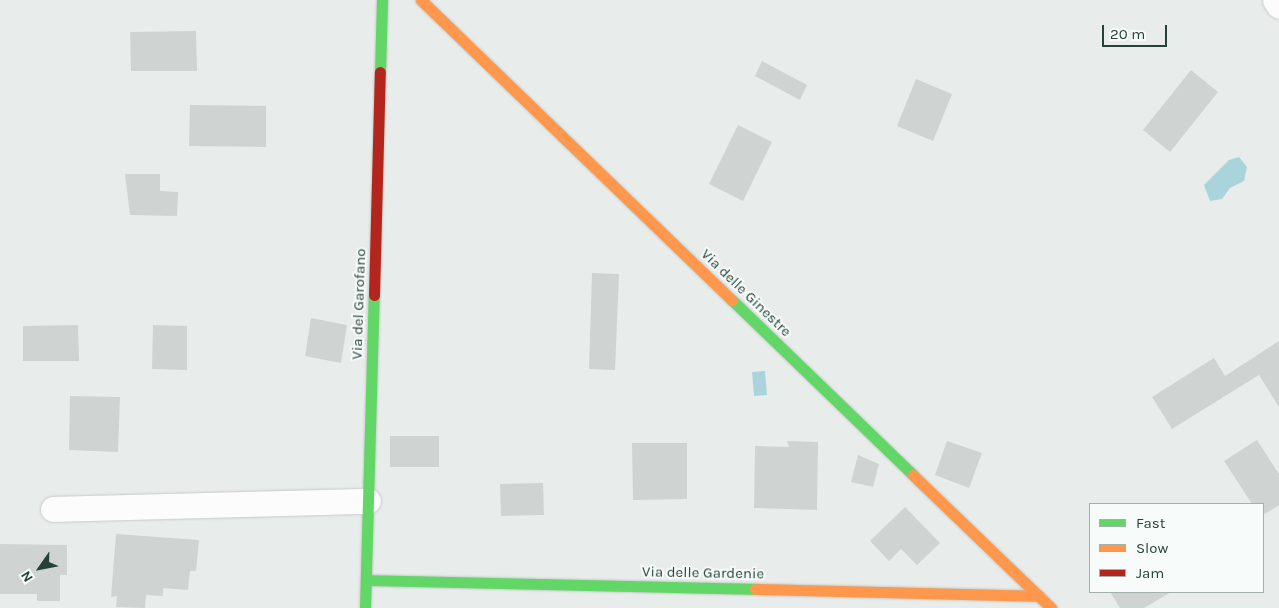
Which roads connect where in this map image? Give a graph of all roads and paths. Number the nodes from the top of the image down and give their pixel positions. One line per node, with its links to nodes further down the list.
1 (382, 0): 5 (street, Via del Garofano)
2 (421, 0): 8 (street, Via delle Ginestre)
3 (1275, 0): 4 (street)
4 (1279, 6)
5 (368, 502): 6 (street); 7 (street, Via del Garofano)
6 (54, 508)
7 (366, 580): 8 (street, Via delle Gardenie); 9 (street, Via del Garofano)
8 (1039, 596): 10 (street, Via delle Ginestre)
9 (365, 608)
10 (1051, 608)

